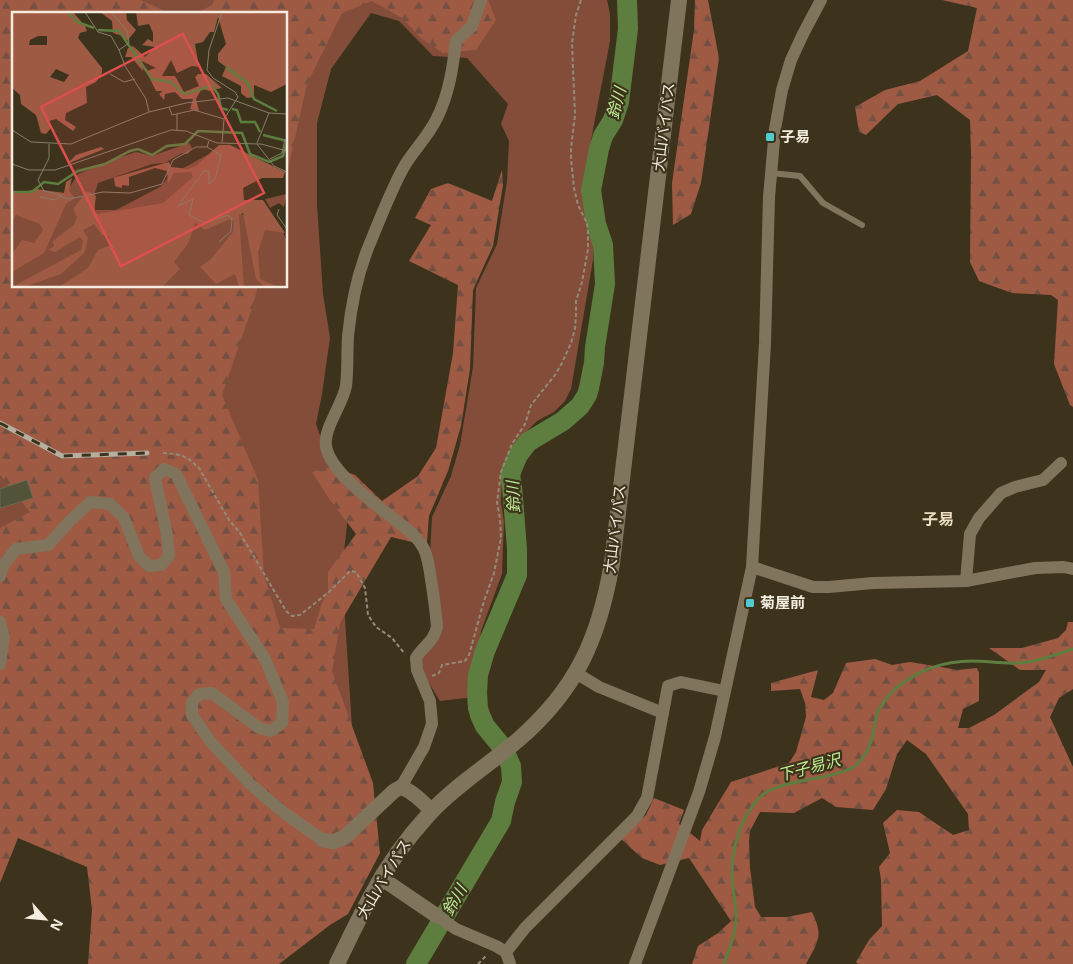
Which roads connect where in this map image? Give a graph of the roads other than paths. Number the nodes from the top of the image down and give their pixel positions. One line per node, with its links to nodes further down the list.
1 (481, 0): 16 (street)
2 (679, 0): 13 (main road, 大山バイパス)
3 (820, 0): 4 (street)
4 (771, 173): 5 (lane); 7 (street)
5 (862, 225)
6 (1061, 463): 10 (street)
7 (752, 567): 10 (street); 14 (street)
8 (1073, 569): 10 (street)
9 (0, 576): 18 (street)
10 (966, 582)
11 (0, 622): 12 (street)
12 (0, 664)
13 (576, 673): 15 (street); 17 (main road, 大山バイパス)
14 (724, 691): 15 (street); 23 (street)
15 (664, 713): 21 (street)
16 (402, 786): 17 (street); 18 (street)
17 (432, 811): 19 (main road, 大山バイパス)
18 (323, 840)
19 (381, 878): 20 (street); 22 (main road, 大山バイパス)
20 (437, 916): 21 (street)
21 (508, 958)
22 (337, 964)
23 (635, 964)

